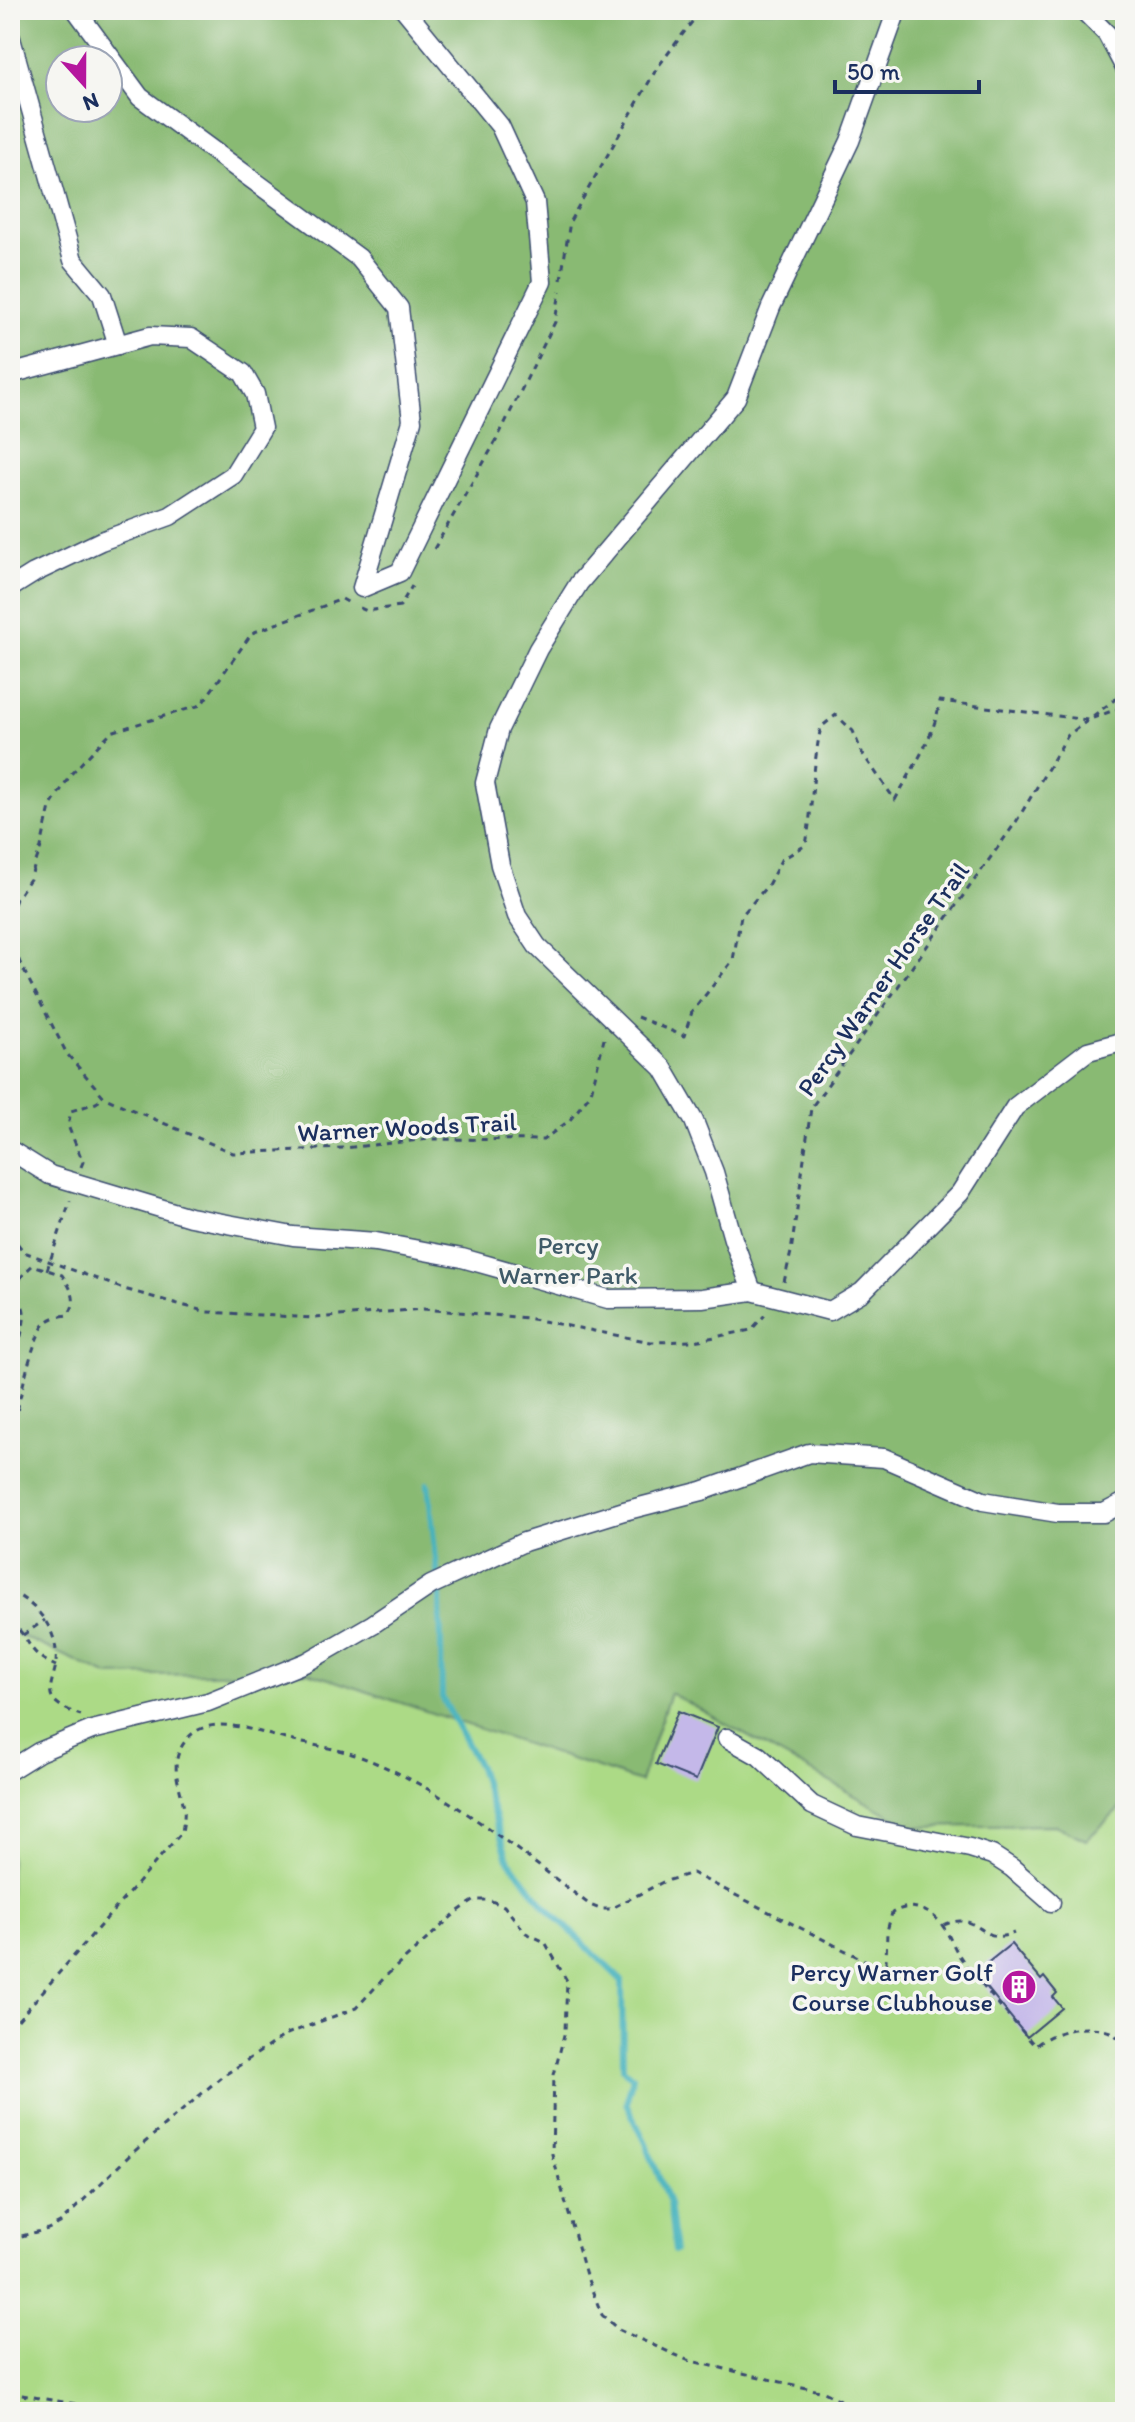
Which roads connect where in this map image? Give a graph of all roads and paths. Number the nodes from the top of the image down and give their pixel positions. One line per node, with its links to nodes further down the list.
1 (76, 10): 2 (street)
2 (405, 10)
3 (897, 10): 14 (street)
4 (1083, 10): 6 (street)
5 (10, 35): 7 (street)
6 (1125, 68)
7 (118, 345): 8 (street); 9 (street)
8 (10, 374)
9 (10, 588)
10 (1125, 692): 12 (path, Percy Warner Horse Trail)
11 (1125, 706): 12 (path)
12 (1088, 720): 14 (path); 23 (path, Percy Warner Horse Trail)
13 (10, 937): 16 (path, Warner Woods Trail)
14 (615, 1022): 16 (path, Warner Woods Trail); 22 (street)
15 (1125, 1041): 23 (street)
16 (105, 1098): 18 (path)
17 (10, 1150): 18 (street)
18 (75, 1184): 20 (path); 22 (street)
19 (10, 1234): 20 (path, Percy Warner Horse Trail)
20 (50, 1261): 21 (path); 23 (path, Percy Warner Horse Trail)
21 (47, 1270): 24 (path); 25 (path)
22 (752, 1291): 23 (street)
23 (780, 1298)
24 (10, 1371)
25 (10, 1446)
26 (1125, 1502): 32 (street)
27 (10, 1591): 28 (path)
28 (45, 1620): 30 (path); 31 (path)
29 (10, 1622): 30 (path)
30 (23, 1635): 31 (path)
31 (56, 1666): 32 (path)
32 (106, 1726): 34 (street)
33 (727, 1738): 35 (street)
34 (10, 1770)
35 (1051, 1902)
36 (944, 1925): 37 (path); 38 (path); 39 (path)
37 (1014, 1933)
38 (10, 2029)
39 (1125, 2044)
40 (10, 2239): 43 (path)
41 (10, 2393): 42 (path)
42 (108, 2412)
43 (865, 2412)

